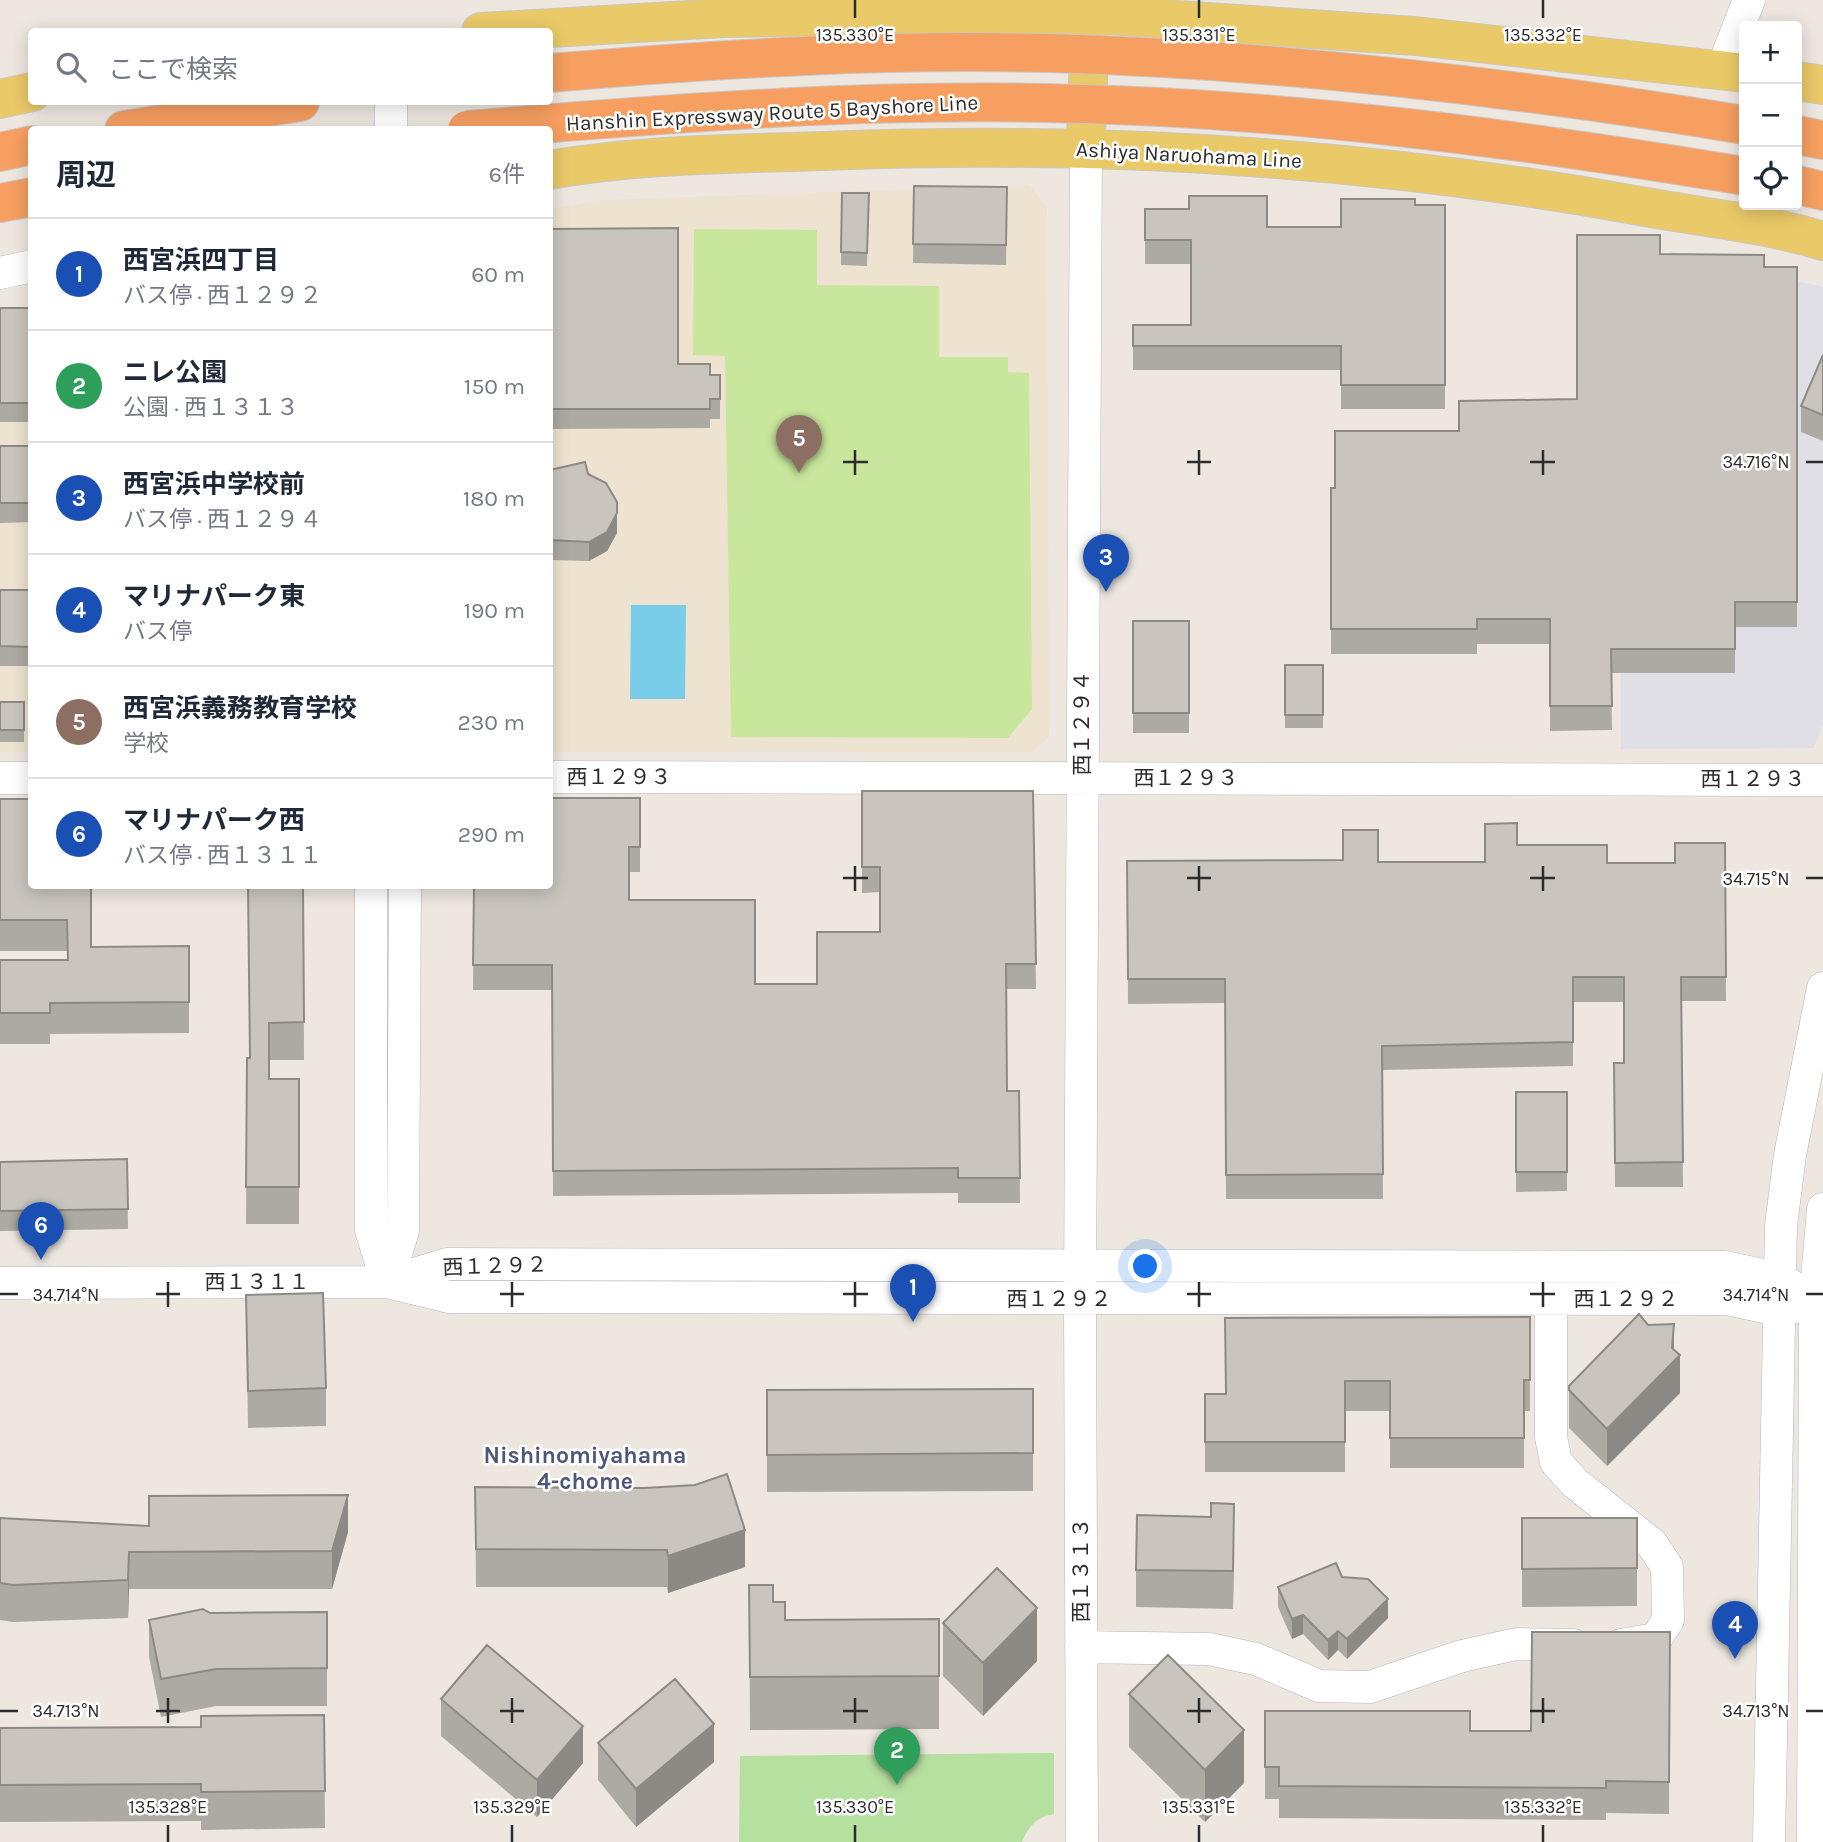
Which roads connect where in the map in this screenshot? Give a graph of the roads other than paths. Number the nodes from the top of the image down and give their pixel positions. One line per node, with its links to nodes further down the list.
1 (1749, 0): 4 (street)
2 (1090, 7): 3 (main road); 4 (main road); 21 (main road)
3 (550, 28)
4 (1733, 71)
5 (553, 72): 14 (highway, bridge)
6 (28, 81): 7 (street)
7 (0, 82)
8 (1802, 82): 9 (main road)
9 (1823, 85)
10 (28, 93): 11 (main road)
11 (0, 99)
12 (281, 105): 15 (highway)
13 (391, 105): 16 (street)
14 (1739, 124)
15 (149, 126)
16 (391, 126)
17 (516, 126): 25 (highway, Hanshin Expressway Route 5 Bayshore Line, bridge)
18 (1802, 136): 19 (highway)
19 (1823, 140)
20 (28, 146): 22 (highway)
21 (1086, 148): 24 (main road, Ashiya Naruohama Line); 30 (main road, Ashiya Naruohama Line); 35 (street, 西１２９４)
22 (0, 152): 23 (main road)
23 (28, 159)
24 (553, 169)
25 (1739, 175)
26 (1802, 186): 27 (highway)
27 (1823, 191)
28 (28, 198): 29 (highway)
29 (0, 203)
30 (1823, 240)
31 (28, 267): 32 (street)
32 (0, 272)
33 (553, 777): 35 (street, 西１２９３)
34 (28, 778): 36 (street)
35 (1082, 778): 37 (street, 西１２９３); 42 (street, 西１２９４)
36 (0, 779)
37 (1823, 780)
38 (371, 889): 44 (street)
39 (405, 889): 44 (street)
40 (1823, 988): 43 (street)
41 (1823, 1209): 48 (street)
42 (1080, 1265): 43 (street, 西１２９２); 44 (street, 西１２９２); 46 (street, 西１２９４)
43 (1780, 1279): 48 (street); 49 (street)
44 (387, 1282): 45 (street, 西１３１１); 46 (street, 西１２９２)
45 (0, 1283)
46 (1080, 1299): 47 (street, 西１２９２); 50 (street, 西１３１３)
47 (1551, 1299): 49 (street, 西１２９２); 50 (street)
48 (1819, 1304): 49 (street, 西１２９２); 53 (street)
49 (1779, 1310): 52 (street)
50 (1081, 1647): 51 (street, 西１３１３)
51 (1082, 1842)
52 (1769, 1842)
53 (1813, 1842)

